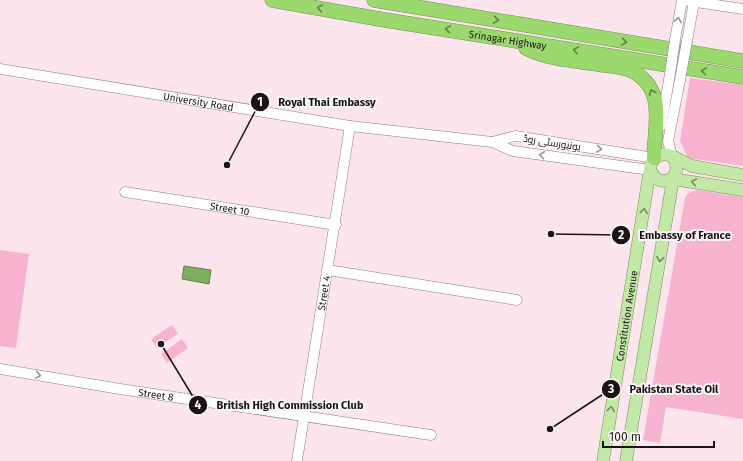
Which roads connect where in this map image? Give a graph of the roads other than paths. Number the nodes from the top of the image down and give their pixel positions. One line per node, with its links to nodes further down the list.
1 (272, 0): 6 (highway, Srinagar Highway, one-way to 1)
2 (374, 0): 7 (highway, Srinagar Highway, one-way to 7)
3 (682, 0): 4 (street); 13 (street, Constitution Avenue, one-way to 3, bridge)
4 (694, 2): 5 (street); 12 (street, bridge)
5 (743, 9)
6 (504, 38): 9 (highway, Srinagar Highway, one-way to 6); 13 (highway, one-way to 6)
7 (743, 61)
8 (0, 69): 10 (street, University Road)
9 (743, 77)
10 (350, 126): 11 (street, University Road); 20 (street, Street 4)
11 (492, 142): 13 (street, یونیورسٹی روڈ, one-way to 11); 13 (street, یونیورسٹی روڈ, one-way to 13)
12 (672, 156): 13 (main road); 14 (main road); 16 (main road)
13 (654, 161): 16 (main road); 27 (main road, Constitution Avenue, one-way to 13)
14 (714, 170): 15 (main road); 17 (main road)
15 (743, 175)
16 (673, 179): 17 (main road, one-way to 16); 28 (main road, one-way to 28)
17 (712, 185): 18 (main road)
18 (743, 190)
19 (125, 192): 20 (street, Street 10)
20 (336, 225): 21 (street, Street 4)
21 (328, 270): 22 (street); 24 (street, Street 4)
22 (517, 300)
23 (0, 368): 24 (street, Street 8, one-way to 24)
24 (304, 416): 25 (street, Street 8); 26 (street, Street 4)
25 (431, 435)
26 (297, 461)
27 (602, 461)
28 (626, 461)

